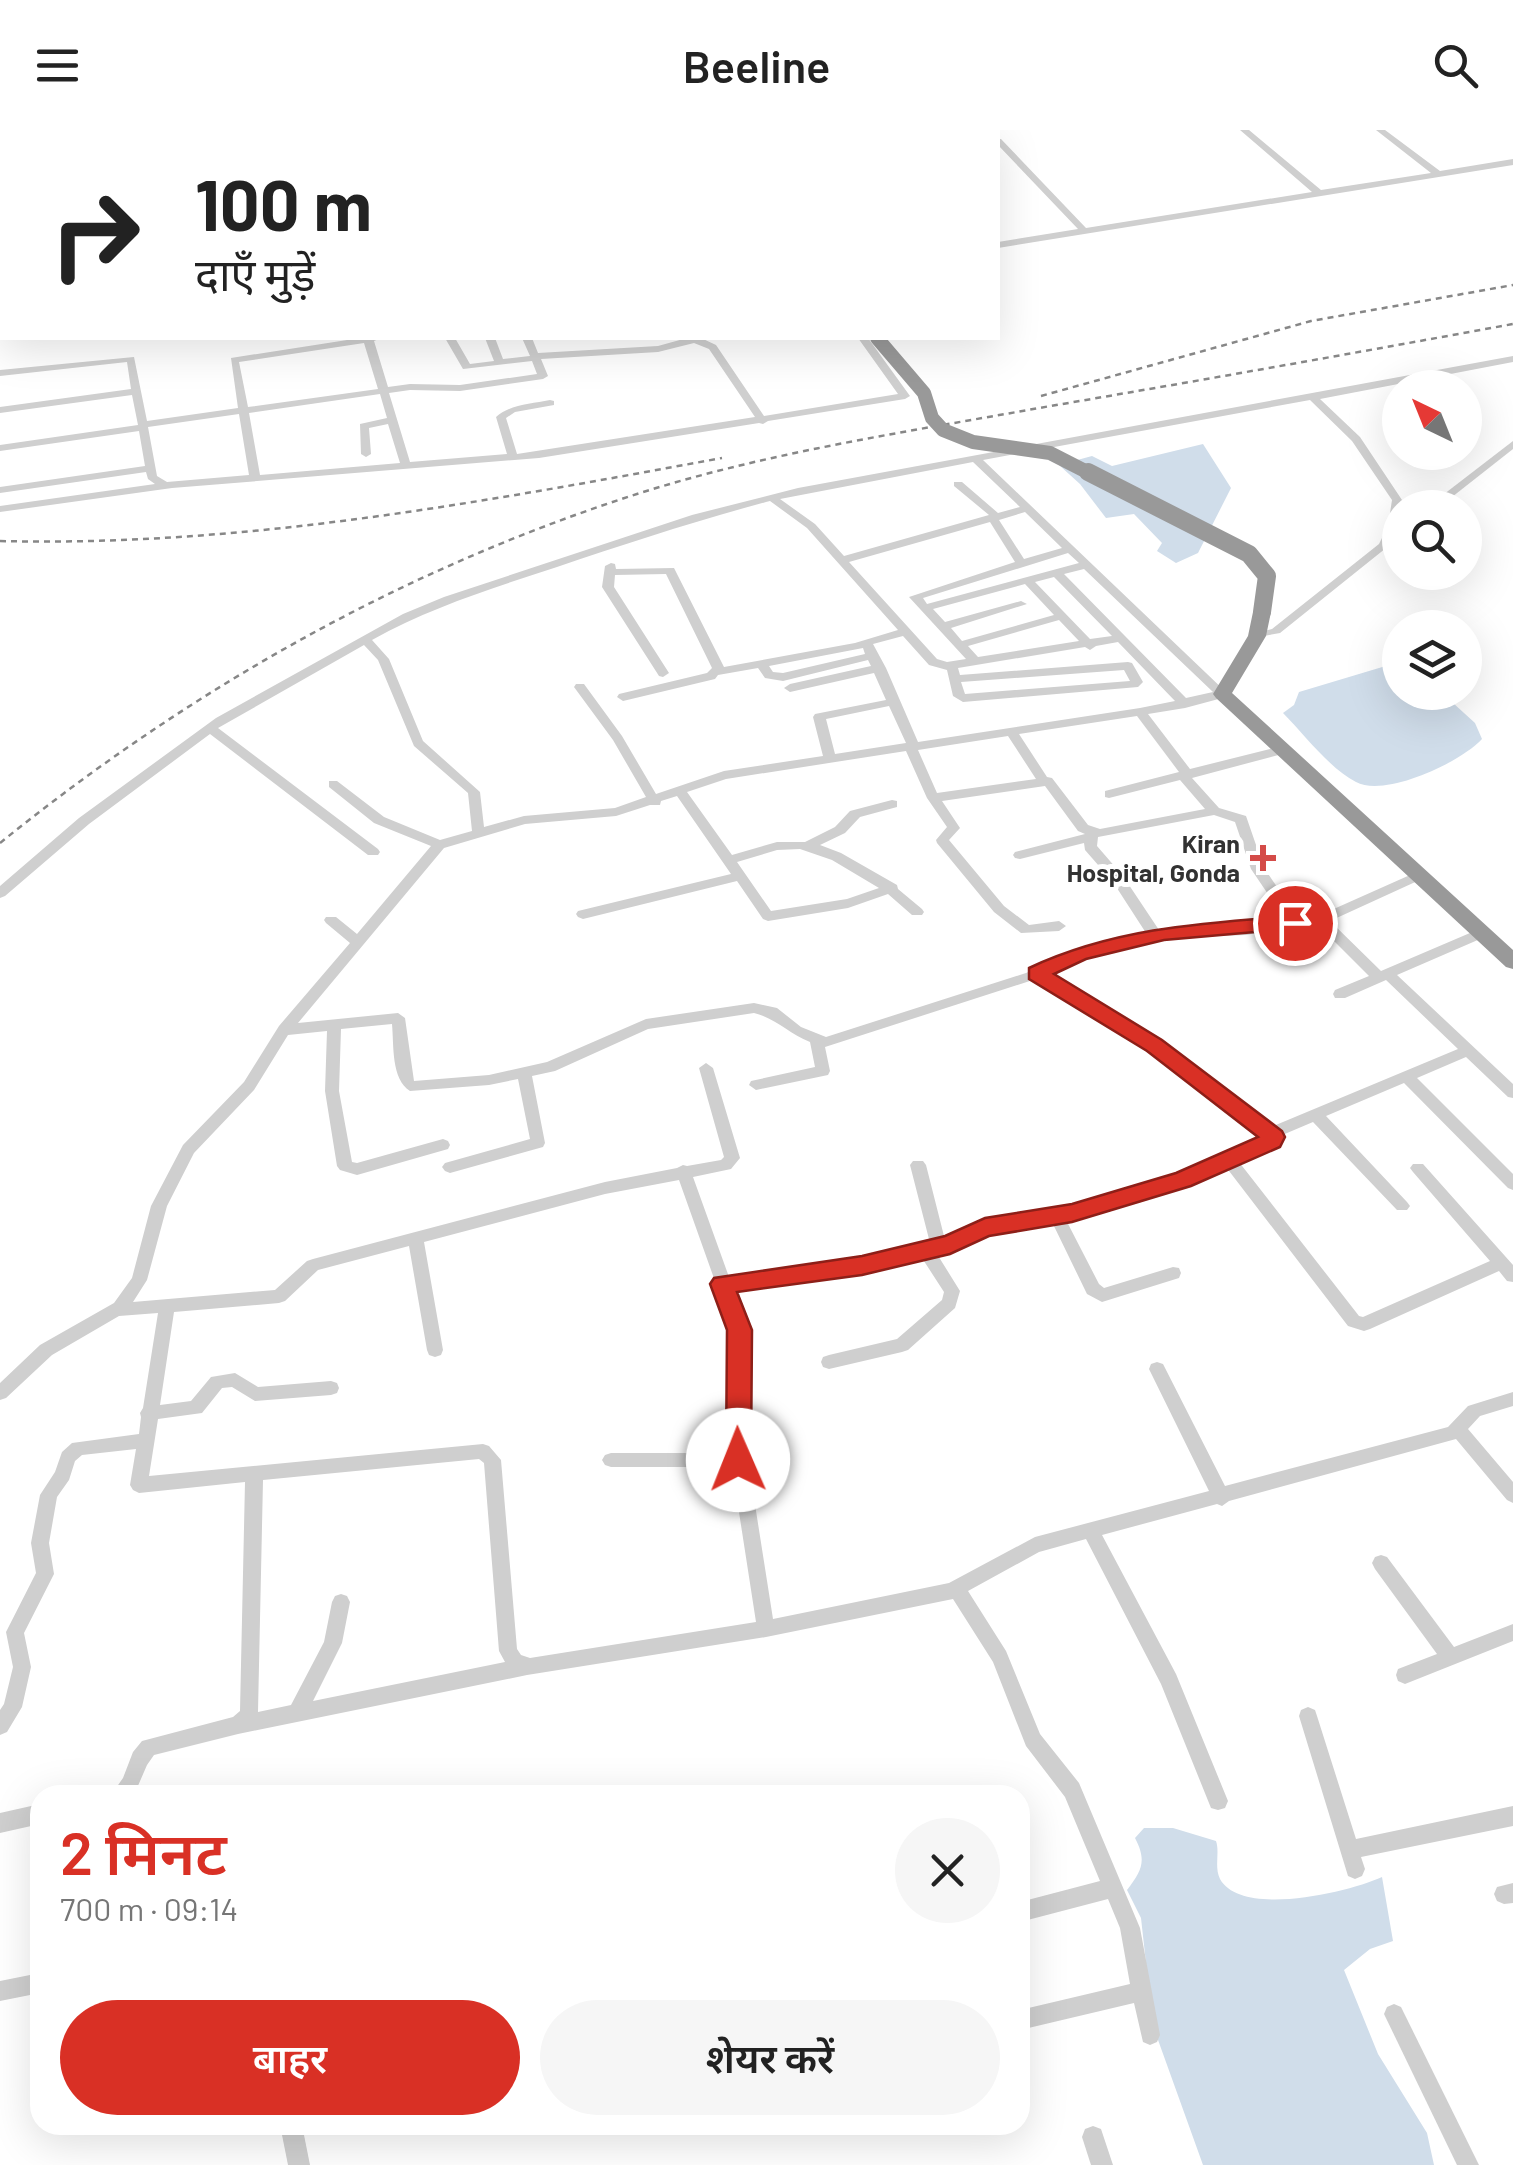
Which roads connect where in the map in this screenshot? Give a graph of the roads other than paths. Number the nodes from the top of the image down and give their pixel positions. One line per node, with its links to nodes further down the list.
1 (1244, 130): 6 (street)
2 (1380, 130): 5 (street)
3 (1000, 144): 7 (street)
4 (1513, 162): 5 (street)
5 (1438, 174): 6 (street)
6 (1319, 193): 7 (street)
7 (1084, 231): 8 (street)
8 (1000, 245)
9 (362, 340): 33 (street)
10 (368, 340): 29 (street)
11 (451, 340): 25 (street)
12 (491, 340): 24 (street)
13 (528, 340): 22 (street)
14 (569, 340): 21 (street)
15 (589, 340): 20 (street)
16 (687, 340): 20 (street)
17 (698, 340): 35 (street)
18 (864, 340): 35 (street)
19 (878, 340): 70 (highway, bridge)
20 (592, 353): 21 (street)
21 (573, 354): 22 (street)
22 (536, 357): 24 (street); 27 (street)
23 (1513, 359): 30 (street)
24 (500, 363): 25 (street)
25 (484, 365): 27 (street)
26 (0, 370): 28 (street)
27 (493, 383): 29 (street)
28 (138, 391): 32 (street); 36 (street)
29 (383, 391): 33 (street); 34 (street)
30 (1312, 398): 41 (street); 49 (street)
31 (550, 403): 40 (street)
32 (0, 410)
33 (242, 410): 36 (street); 44 (street)
34 (392, 420): 39 (street); 42 (street)
35 (763, 421): 40 (street)
36 (143, 426): 38 (street); 43 (street)
37 (1513, 444): 50 (street)
38 (0, 448)
39 (366, 454)
40 (513, 457): 42 (street)
41 (976, 459): 51 (street); 53 (street)
42 (406, 466): 44 (street)
43 (150, 468): 46 (street); 48 (street)
44 (255, 477): 46 (street)
45 (958, 484): 55 (street)
46 (164, 486): 47 (street)
47 (150, 489): 52 (street); 54 (street)
48 (0, 490)
49 (1390, 490)
50 (1453, 490)
51 (772, 498): 58 (street); 59 (street)
52 (153, 507)
53 (1027, 508): 55 (street); 57 (street)
54 (0, 510)
55 (995, 517): 59 (street); 60 (street)
56 (1382, 546): 70 (street)
57 (1069, 549): 60 (street); 61 (street)
58 (600, 551): 62 (street); 72 (street)
59 (842, 560): 69 (street)
60 (1022, 563): 66 (street)
61 (1085, 565): 63 (street); 84 (street)
62 (614, 572): 79 (street); 80 (street)
63 (1056, 572): 64 (street); 71 (street)
64 (1026, 579): 66 (street); 67 (street)
65 (1021, 604): 68 (street)
66 (924, 608): 68 (street)
67 (1062, 616): 74 (street); 75 (street)
68 (942, 627): 74 (street)
69 (905, 632): 73 (street); 81 (street)
70 (1257, 636): 84 (highway)
71 (1120, 638): 75 (street); 87 (street)
72 (366, 639): 89 (street); 103 (street)
73 (861, 643): 77 (street); 78 (street)
74 (960, 646): 76 (street)
75 (1090, 646): 76 (street)
76 (972, 659): 81 (street)
77 (877, 661): 78 (street); 83 (street); 86 (street)
78 (761, 663): 79 (street)
79 (718, 672): 85 (street)
80 (662, 673)
81 (953, 674): 81 (street)
82 (580, 686): 100 (street)
83 (790, 688)
84 (1222, 694): 87 (street); 92 (highway)
85 (624, 696)
86 (893, 702): 91 (street); 93 (street)
87 (1185, 704): 88 (street)
88 (1140, 712): 90 (street); 94 (street)
89 (210, 728): 107 (street); 113 (street)
90 (1012, 731): 91 (street); 95 (street)
91 (911, 746): 93 (street); 99 (street)
92 (1282, 750): 94 (street); 110 (highway)
93 (830, 760): 97 (street)
94 (1186, 775): 98 (street); 102 (street)
95 (1043, 780): 99 (street); 104 (street)
96 (333, 784): 105 (street)
97 (680, 791): 100 (street); 109 (street)
98 (1109, 794)
99 (933, 798): 119 (street)
100 (655, 802): 103 (street)
101 (892, 804): 106 (street)
102 (1214, 811): 104 (street); 118 (street)
103 (478, 831): 105 (street)
104 (1091, 835): 108 (street); 121 (street)
105 (439, 846): 122 (street)
106 (808, 846): 109 (street); 112 (street)
107 (373, 852)
108 (1020, 855)
109 (729, 860): 111 (street)
110 (1419, 875): 116 (street); 120 (highway)
111 (740, 876): 112 (street); 115 (street)
112 (892, 888): 114 (street)
113 (0, 893)
114 (917, 912)
115 (583, 914)
116 (1319, 918): 118 (street); 125 (street)
117 (331, 920): 122 (street)
118 (1295, 923): 121 (street)
119 (1059, 926)
120 (1482, 933): 123 (highway); 125 (street)
121 (1155, 936): 124 (street)
122 (359, 943): 128 (street)
123 (1511, 956)
124 (1036, 974): 129 (street); 137 (street)
125 (1384, 976): 126 (street); 130 (street)
126 (1340, 994)
127 (334, 1026): 128 (street); 132 (street); 138 (street)
128 (284, 1030): 154 (street)
129 (817, 1041): 132 (street); 134 (street)
130 (1469, 1050): 133 (street); 135 (street)
131 (706, 1068): 143 (street)
132 (524, 1072): 141 (street)
133 (1406, 1076): 136 (street); 144 (street)
134 (756, 1085)
135 (1513, 1092)
136 (1316, 1114): 137 (street); 145 (street)
137 (1270, 1134): 139 (street)
138 (443, 1145)
139 (1229, 1160): 146 (street); 149 (street)
140 (918, 1164): 148 (street)
141 (450, 1167)
142 (1418, 1168): 149 (street)
143 (683, 1172): 147 (street); 152 (street)
144 (1513, 1184)
145 (1402, 1206)
146 (1056, 1215): 148 (street); 150 (street)
147 (415, 1237): 153 (street); 155 (street)
148 (932, 1249): 152 (street); 156 (street)
149 (1500, 1263): 151 (street)
150 (1173, 1273)
151 (1513, 1276)
152 (722, 1284): 165 (street)
153 (166, 1307): 154 (street); 161 (street)
154 (118, 1310): 159 (street)
155 (434, 1350)
156 (829, 1362)
157 (1157, 1369): 168 (street)
158 (331, 1388): 161 (street)
159 (0, 1392)
160 (1513, 1398): 162 (street)
161 (148, 1413): 163 (street)
162 (1458, 1430): 167 (street); 168 (street)
163 (144, 1441): 166 (street); 181 (street)
164 (612, 1460): 165 (street)
165 (738, 1460): 173 (street)
166 (254, 1476): 176 (street); 180 (street)
167 (1513, 1495)
168 (1222, 1498): 169 (street)
169 (1091, 1531): 171 (street); 183 (street)
170 (1382, 1563): 175 (street)
171 (957, 1590): 173 (street); 187 (street)
172 (340, 1602): 178 (street)
173 (766, 1629): 176 (street)
174 (1513, 1632): 175 (street)
175 (1450, 1657): 177 (street)
176 (525, 1667): 178 (street)
177 (1405, 1675)
178 (297, 1714): 180 (street)
179 (1308, 1716): 185 (street)
180 (238, 1725): 182 (street)
181 (0, 1726)
182 (131, 1785)
183 (1218, 1800)
184 (30, 1816): 186 (street)
185 (1513, 1816)
186 (0, 1824)
187 (1114, 1888): 188 (street); 190 (street)
188 (1030, 1909)
189 (30, 1985): 191 (street)
190 (1142, 1991): 193 (street); 194 (street)
191 (0, 1992)
192 (1394, 2014): 199 (street)
193 (1030, 2018)
194 (1150, 2035)
195 (293, 2135): 197 (street)
196 (1093, 2136): 198 (street)
197 (299, 2165)
198 (1102, 2165)
199 (1468, 2165)

